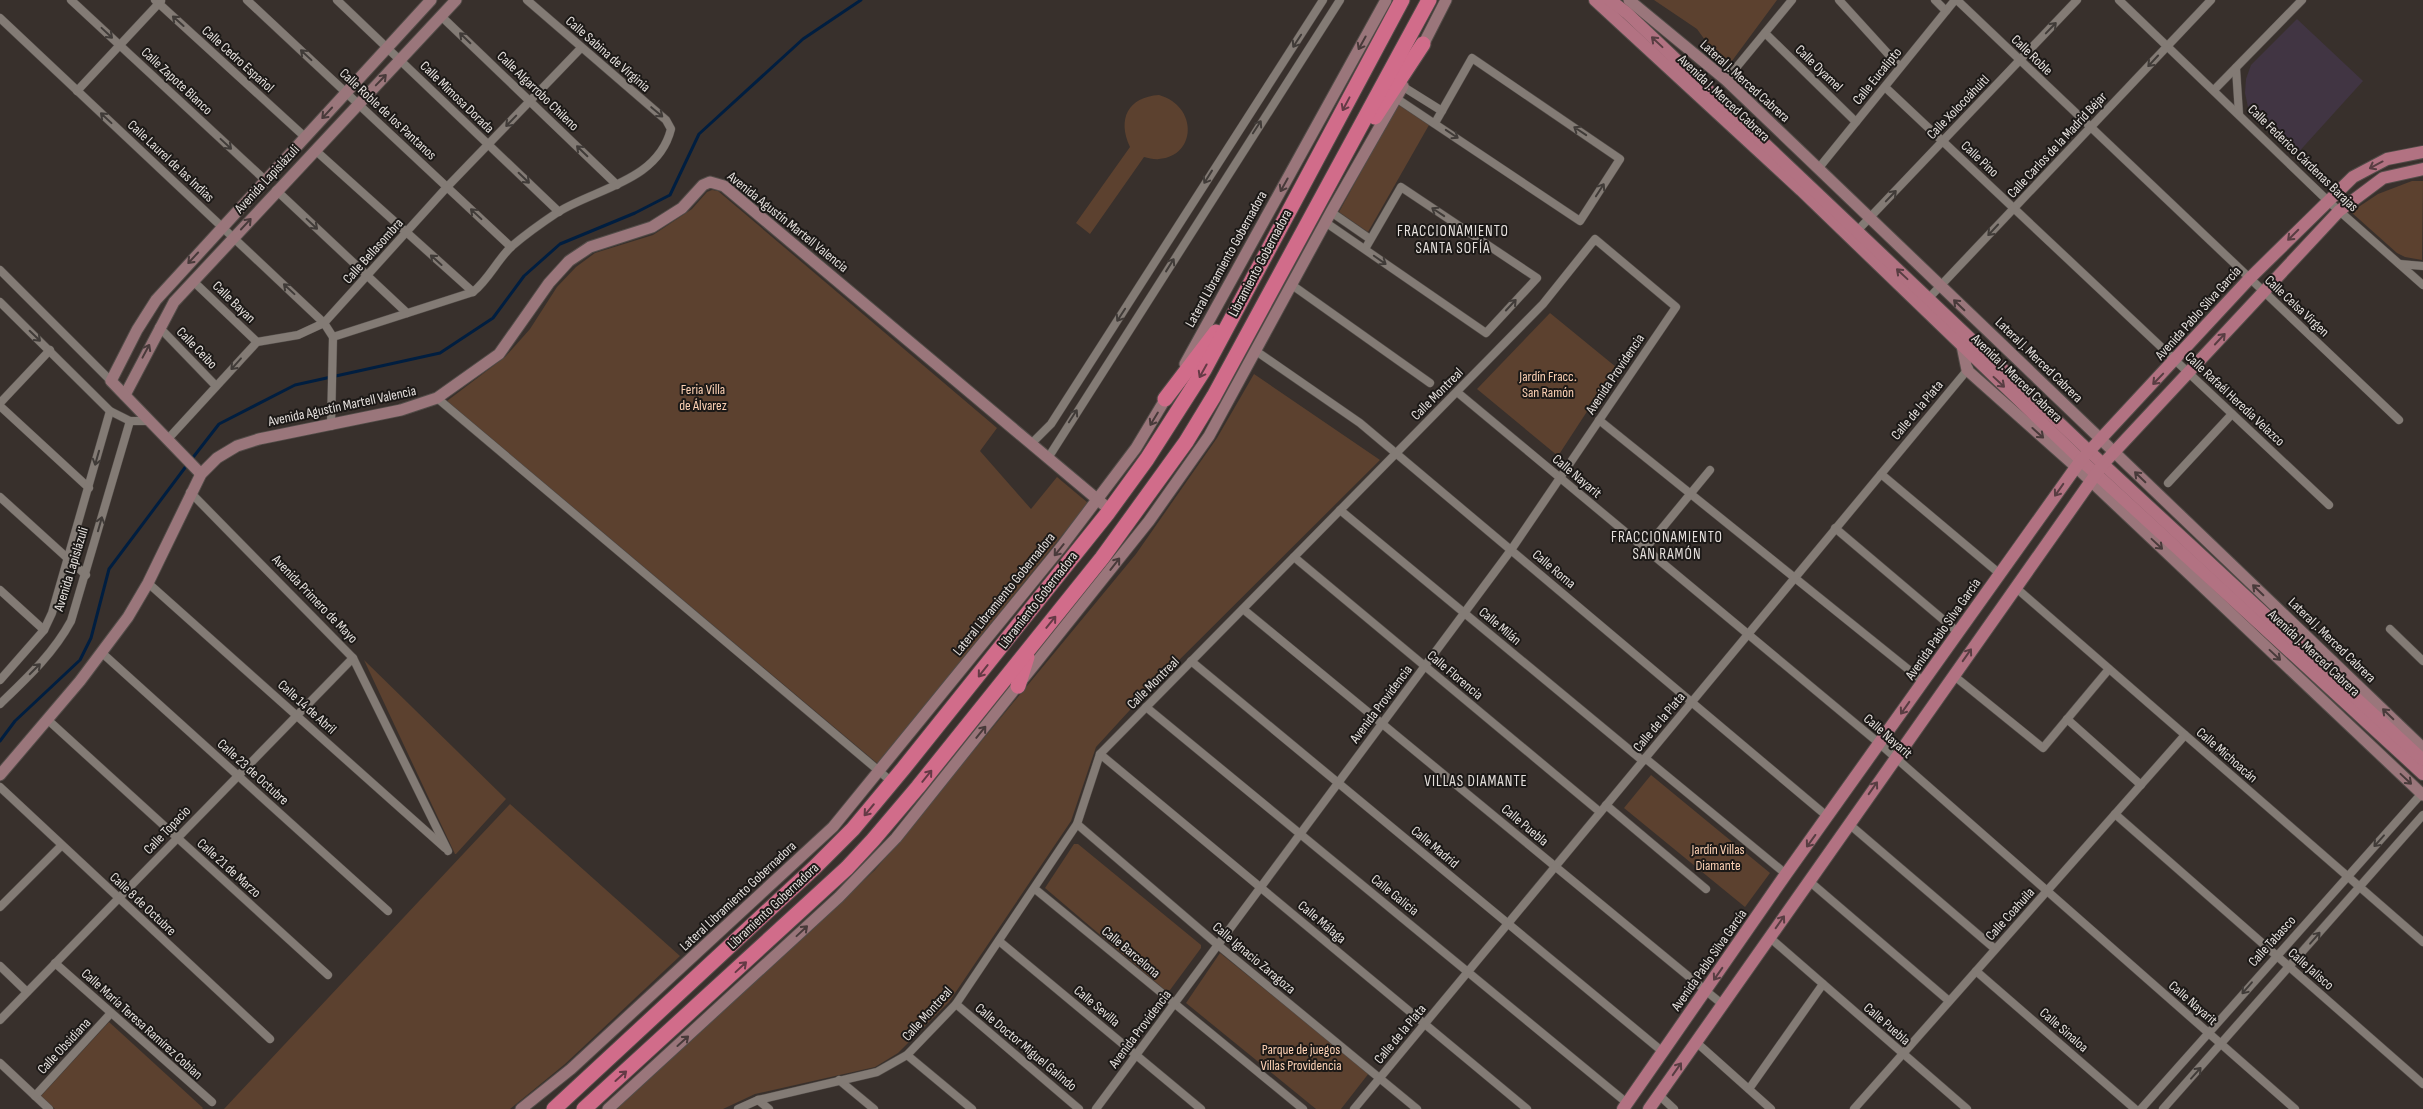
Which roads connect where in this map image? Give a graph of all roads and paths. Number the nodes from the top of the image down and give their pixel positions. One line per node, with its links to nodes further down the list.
1 (71, 0): 31 (street, Calle Zapote Blanco, one-way to 31)
2 (248, 0): 43 (street, Calle Roble de los Pantanos, one-way to 2)
3 (337, 0): 32 (street, Calle Mimosa Dorada)
4 (456, 0): 26 (street, Avenida Lapislázuli)
5 (527, 0): 33 (street, Calle Sabina de Virginia)
6 (1323, 0): 56 (street, one-way to 56)
7 (1340, 0): 58 (street, one-way to 7)
8 (1386, 0): 113 (street, Lateral Libramiento Gobernadora, one-way to 113)
9 (1402, 0): 95 (highway, Libramiento Gobernadora, one-way to 95)
10 (1429, 0): 53 (highway, Libramiento Gobernadora)
11 (1446, 0): 29 (street)
12 (1594, 0): 94 (main road, Avenida J. Merced Cabrera)
13 (1610, 0): 74 (main road, Avenida J. Merced Cabrera, one-way to 13)
14 (1629, 0): 38 (street, Lateral J. Merced Cabrera)
15 (1792, 0): 28 (street)
16 (1839, 0): 36 (street)
17 (1935, 0): 25 (street)
18 (1956, 0): 25 (street, Calle Eucalipto); 35 (street, Calle Roble)
19 (2077, 0): 35 (street, Calle Xolocoáhuitl, one-way to 19)
20 (2119, 0): 30 (street, Calle Federico Cárdenas Barajas)
21 (2211, 0): 30 (street, Calle Carlos de la Madrid Béjar)
22 (2302, 0): 37 (street)
23 (159, 1): 31 (street); 52 (street, Calle Cedro Español, one-way to 23)
24 (428, 1): 32 (street, Avenida Lapislázuli)
25 (1946, 11): 36 (street, Calle Eucalipto)
26 (442, 16): 34 (street, Avenida Lapislázuli); 45 (street, Calle Algarrobo Chileno, one-way to 26)
27 (0, 18): 42 (street, Calle Laurel de las Indias)
28 (1765, 33): 38 (street); 49 (street, Calle Oyamel)
29 (1424, 44): 39 (street); 53 (highway)
30 (2168, 45): 41 (street, Calle Federico Cárdenas Barajas); 51 (street, Calle Carlos de la Madrid Béjar, one-way to 51)
31 (120, 46): 42 (street); 62 (street, Calle Zapote Blanco, one-way to 62)
32 (387, 48): 34 (street, Calle Mimosa Dorada); 43 (street, Avenida Lapislázuli)
33 (581, 48): 45 (street, Calle Bellasombra); 63 (street, Calle Sabina de Virginia, one-way to 63)
34 (400, 60): 46 (street, Avenida Lapislázuli, one-way to 34); 55 (street, Calle Mimosa Dorada)
35 (2020, 60): 51 (street, Calle Roble); 54 (street, Calle Xolocoáhuitl)
36 (1900, 68): 40 (street, Calle Eucalipto)
37 (2236, 68): 41 (street); 48 (street)
38 (1726, 80): 60 (street, Lateral J. Merced Cabrera)
39 (1402, 86): 44 (street); 47 (street)
40 (1885, 87): 49 (street, Calle Eucalipto); 54 (street, Calle Pino)
41 (2214, 90): 48 (street, Calle Federico Cárdenas Barajas)
42 (77, 91): 73 (street, Calle Laurel de las Indias, one-way to 42)
43 (346, 92): 46 (street, Calle Roble de los Pantanos); 52 (street, Avenida Lapislázuli, one-way to 52)
44 (1396, 98): 50 (street); 70 (street)
45 (530, 101): 55 (street, Calle Bellasombra, one-way to 55); 63 (street, Calle Algarrobo Chileno, one-way to 45)
46 (358, 104): 57 (street, Avenida Lapislázuli); 64 (street, Calle Roble de los Pantanos)
47 (1442, 111): 50 (street); 50 (street, one-way to 47)
48 (2239, 114): 66 (street, Calle Federico Cárdenas Barajas)
49 (1856, 122): 60 (street, Calle Eucalipto)
50 (1435, 123)
51 (2090, 127): 67 (street, Calle Carlos de la Madrid Béjar); 85 (street, Calle Celsa Virgen)
52 (305, 137): 62 (street, Avenida Lapislázuli)
53 (1354, 140): 160 (highway, Libramiento Gobernadora, one-way to 53)
54 (1943, 141): 67 (street, Calle Pino); 71 (street, Calle Xolocoáhuitl, one-way to 54)
55 (488, 144): 64 (street, Calle Bellasombra); 69 (street, Calle Mimosa Dorada, one-way to 69)
56 (1229, 145): 58 (street); 83 (street, one-way to 83)
57 (314, 150): 65 (street, Avenida Lapislázuli); 75 (street)
58 (1241, 152): 87 (street, one-way to 58)
59 (2423, 152): 66 (main road, Avenida Pablo Silva García, one-way to 66)
60 (1818, 169): 71 (street, Lateral J. Merced Cabrera)
61 (2423, 169): 68 (main road)
62 (265, 180): 73 (street, Avenida Lapislázuli)
63 (617, 185): 69 (street)
64 (447, 187): 75 (street, Calle Bellasombra); 78 (street, Calle Roble de los Pantanos, one-way to 64)
65 (276, 190): 76 (street, Avenida Lapislázuli, one-way to 65); 84 (street, one-way to 84)
66 (2328, 201): 68 (street, Calle Federico Cárdenas Barajas); 85 (main road, Avenida Pablo Silva García, one-way to 85)
67 (2014, 208): 90 (street, Calle Carlos de la Madrid Béjar, one-way to 90); 105 (street, Calle Rafaél Heredia Velazco)
68 (2339, 211): 80 (street, Calle Federico Cárdenas Barajas); 92 (main road)
69 (559, 212): 78 (street)
70 (1331, 212): 72 (street); 77 (street)
71 (1869, 219): 74 (street, Calle Xolocoáhuitl); 90 (street, Lateral J. Merced Cabrera)
72 (1325, 222): 79 (street); 88 (street)
73 (222, 226): 76 (street, Calle Laurel de las Indias); 107 (street, Avenida Lapislázuli, one-way to 107)
74 (1857, 231): 94 (main road, Avenida J. Merced Cabrera, one-way to 74)
75 (406, 232): 84 (street, Calle Bellasombra); 91 (street, one-way to 75)
76 (233, 237): 86 (street, Avenida Lapislázuli); 98 (street, Calle Laurel de las Indias, one-way to 76)
77 (1370, 239): 79 (street); 79 (street, one-way to 77)
78 (511, 247): 91 (street)
79 (1365, 249)
80 (2400, 264): 81 (street); 89 (street, Calle Federico Cárdenas Barajas)
81 (2423, 266)
82 (0, 270): 107 (street)
83 (1148, 273): 87 (street); 124 (street, one-way to 124)
84 (367, 276): 97 (street); 98 (street, Calle Bellasombra)
85 (2250, 278): 92 (street, Calle Celsa Virgen); 105 (main road, Avenida Pablo Silva García)
86 (194, 281): 99 (street, Avenida Lapislázuli); 101 (street, Calle Bayan)
87 (1159, 281): 127 (street, one-way to 87)
88 (1292, 284): 103 (street); 108 (street)
89 (2423, 285)
90 (1940, 286): 94 (street, Calle Carlos de la Madrid Béjar); 122 (street, Lateral J. Merced Cabrera, one-way to 90)
91 (473, 292): 97 (street)
92 (2264, 292): 106 (main road, one-way to 92); 118 (street, Calle Celsa Virgen)
93 (0, 302): 102 (street, one-way to 102)
94 (1924, 303): 104 (main road, Avenida J. Merced Cabrera); 104 (main road, Avenida J. Merced Cabrera)
95 (1237, 306): 113 (highway); 141 (highway, Libramiento Gobernadora, one-way to 141)
96 (1676, 307): 110 (street, Calle Montreal); 117 (street, Avenida Providencia)
97 (407, 313): 100 (street)
98 (324, 322): 100 (street, Calle Laurel de las Indias); 101 (street, Calle Bellasombra)
99 (159, 327): 109 (street, Calle Ceibo); 111 (street, Avenida Lapislázuli, one-way to 99)
100 (333, 337): 121 (street)
101 (256, 342): 109 (street, one-way to 109)
102 (50, 350): 114 (street); 115 (street)
103 (1256, 351): 126 (street, Calle Roma); 170 (street, one-way to 103)
104 (1975, 360): 128 (main road, Avenida J. Merced Cabrera); 128 (street, one-way to 128); 132 (street, Calle de la Plata)
105 (2176, 360): 106 (street, Calle Rafaél Heredia Velazco); 122 (main road, Avenida Pablo Silva García, one-way to 122)
106 (2188, 372): 116 (street, Calle Rafaél Heredia Velazco); 125 (main road)
107 (112, 381): 111 (street)
108 (1430, 383)
109 (216, 386): 123 (street)
110 (1456, 392): 126 (street, Calle Montreal); 133 (street, Calle Nayarit)
111 (125, 395): 120 (street)
112 (437, 398): 121 (street, Avenida Agustín Martell Valencia); 124 (street, Avenida Agustín Martell Valencia); 185 (street)
113 (1165, 399): 139 (street, Lateral Libramiento Gobernadora, one-way to 139)
114 (0, 404): 135 (street)
115 (110, 411): 119 (street); 135 (street, Avenida Lapislázuli, one-way to 135)
116 (2232, 414): 134 (street); 140 (street, Calle Rafaél Heredia Velazco)
117 (1599, 420): 133 (street, Avenida Providencia); 137 (street)
118 (2399, 420)
119 (130, 421): 120 (street); 149 (street, Avenida Lapislázuli, one-way to 119)
120 (150, 421): 123 (street)
121 (331, 426): 131 (street, Avenida Agustín Martell Valencia)
122 (2100, 438): 125 (street, Lateral J. Merced Cabrera); 128 (main road, Avenida Pablo Silva García)
123 (167, 440): 131 (street)
124 (1031, 444): 127 (street, Avenida Agustín Martell Valencia)
125 (2114, 452): 130 (main road); 180 (street, Lateral J. Merced Cabrera, one-way to 125)
126 (1396, 453): 142 (street, Calle Montreal); 145 (street, Calle Roma)
127 (1048, 458): 139 (street, Avenida Agustín Martell Valencia)
128 (2082, 459): 130 (main road, Avenida J. Merced Cabrera); 130 (street); 148 (main road, Avenida Pablo Silva García, one-way to 148)
129 (1710, 470): 137 (street)
130 (2096, 472): 152 (main road); 184 (main road, Avenida J. Merced Cabrera); 186 (main road, Avenida J. Merced Cabrera); 193 (street, one-way to 193)
131 (201, 474): 136 (street, Avenida Agustín Martell Valencia)
132 (1881, 474): 143 (street, Calle de la Plata); 148 (street)
133 (1560, 478): 144 (street, Calle Nayarit); 145 (street, Avenida Providencia)
134 (2168, 483)
135 (89, 488): 147 (street, Avenida Lapislázuli)
136 (190, 492): 151 (street, Avenida Agustín Martell Valencia); 162 (street, Avenida Primero de Mayo)
137 (1690, 494): 144 (street); 150 (street)
138 (0, 497): 147 (street)
139 (1097, 500): 141 (street, Avenida Agustín Martell Valencia); 185 (street, Lateral Libramiento Gobernadora, one-way to 185)
140 (2330, 505)
141 (1110, 510): 189 (highway, Libramiento Gobernadora, one-way to 189)
142 (1340, 510): 146 (street, Calle Montreal); 155 (street, Calle Milán)
143 (1835, 528): 150 (street, Calle de la Plata); 158 (street)
144 (1645, 549): 159 (street, Calle Nayarit)
145 (1511, 550): 155 (street, Avenida Providencia); 171 (street, Calle Roma)
146 (1294, 556): 154 (street, Calle Montreal); 165 (street, Calle Florencia)
147 (68, 559): 149 (street); 157 (street, Avenida Lapislázuli)
148 (2000, 574): 158 (main road, Avenida Pablo Silva García)
149 (86, 575): 172 (street, Avenida Lapislázuli, one-way to 149)
150 (1795, 578): 159 (street, Calle de la Plata); 169 (street)
151 (148, 583): 161 (street, Avenida Agustín Martell Valencia); 174 (street, Calle 14 de Abril)
152 (2015, 587): 166 (street, Calle Michoacán); 167 (main road, one-way to 152)
153 (0, 590): 157 (street)
154 (1243, 608): 163 (street, Calle Montreal); 177 (street, Calle Puebla)
155 (1464, 612): 165 (street, Avenida Providencia); 183 (street, Calle Milán)
156 (2390, 629): 164 (street)
157 (44, 630): 168 (street, Avenida Lapislázuli)
158 (1959, 633): 169 (main road, Avenida Pablo Silva García)
159 (1748, 634): 171 (street, Calle de la Plata); 179 (street, Calle Nayarit)
160 (1030, 648): 170 (highway); 261 (highway, Libramiento Gobernadora, one-way to 160)
161 (101, 652): 176 (street, Avenida Agustín Martell Valencia); 188 (street, Calle 23 de Octubre)
162 (352, 658): 174 (street, Calle Topacio); 204 (street, Avenida Primero de Mayo)
163 (1191, 661): 173 (street, Calle Montreal); 190 (street, Calle Madrid)
164 (2423, 661)
165 (1425, 666): 177 (street, Avenida Providencia); 195 (street, Calle Florencia)
166 (2109, 669): 175 (street); 178 (street, Calle Michoacán)
167 (1953, 675): 175 (street); 182 (main road)
168 (0, 680)
169 (1924, 682): 179 (main road, Avenida Pablo Silva García, one-way to 179)
170 (1018, 686): 262 (street, one-way to 170)
171 (1692, 702): 183 (street, Calle de la Plata); 198 (street, Calle Roma)
172 (0, 704)
173 (1146, 707): 181 (street, Calle Montreal); 201 (street, Calle Galicia)
174 (298, 715): 188 (street, Calle Topacio); 204 (street, Calle 14 de Abril)
175 (2067, 719): 191 (street)
176 (48, 720): 187 (street, Avenida Agustín Martell Valencia); 202 (street, Calle 21 de Marzo)
177 (1382, 723): 190 (street, Avenida Providencia); 205 (street, Calle Puebla)
178 (2185, 735): 191 (street, Calle Coahuila); 207 (street, Calle Michoacán)
179 (1880, 744): 182 (street, Calle Nayarit); 198 (main road, Avenida Pablo Silva García)
180 (2423, 748)
181 (1100, 754): 199 (street, Calle Montreal); 209 (street, Calle Málaga)
182 (1895, 758): 200 (main road, one-way to 182); 213 (street, Calle Nayarit)
183 (1644, 760): 194 (street, Calle de la Plata); 206 (street, Calle Milán)
184 (2423, 760)
185 (880, 772): 189 (street); 259 (street, Lateral Libramiento Gobernadora)
186 (2423, 774)
187 (0, 775)
188 (239, 775): 202 (street, Calle Topacio); 216 (street, Calle 23 de Octubre)
189 (892, 782): 260 (highway, Libramiento Gobernadora, one-way to 260)
190 (1338, 783): 201 (street, Avenida Providencia); 217 (street, Calle Madrid)
191 (2141, 785): 196 (street, Calle Coahuila)
192 (0, 787): 203 (street, Calle 8 de Octubre)
193 (2423, 794): 207 (street, Calle Tabasco, one-way to 207)
194 (1606, 805): 195 (street, Calle de la Plata); 212 (street)
195 (1600, 812): 205 (street, Calle de la Plata)
196 (2115, 814): 213 (street, Calle Coahuila); 223 (street, Calle Jalisco)
197 (2423, 815): 210 (street)
198 (1828, 817): 206 (main road, Avenida Pablo Silva García, one-way to 206)
199 (1078, 824): 211 (street, Calle Montreal); 221 (street, Calle Ignacio Zaragoza)
200 (1849, 824): 208 (main road); 222 (street)
201 (1300, 834): 209 (street, Avenida Providencia); 228 (street, Calle Galicia)
202 (177, 838): 214 (street, Calle Topacio); 229 (street, Calle 21 de Marzo)
203 (61, 846): 214 (street, Calle 8 de Octubre); 215 (street)
204 (448, 851)
205 (1555, 866): 217 (street, Calle de la Plata); 231 (street, Calle Puebla)
206 (1786, 874): 231 (main road, Avenida Pablo Silva García, one-way to 231)
207 (2347, 876): 210 (street, Calle Michoacán); 223 (street, Calle Tabasco)
208 (1809, 881): 218 (main road, one-way to 208); 233 (street)
209 (1260, 887): 221 (street, Avenida Providencia); 239 (street, Calle Málaga)
210 (2360, 887): 220 (street, Calle Michoacán); 226 (street, one-way to 210)
211 (1035, 889): 219 (street, Calle Montreal); 235 (street, Calle Barcelona)
212 (1706, 889)
213 (2047, 891): 222 (street, Calle Coahuila); 240 (street, Calle Nayarit)
214 (118, 899): 224 (street, Calle Topacio); 241 (street, Calle 8 de Octubre)
215 (0, 907)
216 (388, 911)
217 (1508, 923): 228 (street, Calle de la Plata); 244 (street, Calle Madrid)
218 (1769, 937): 230 (street, Calle Puebla); 236 (main road)
219 (999, 940): 234 (street, Calle Montreal); 247 (street, Calle Sevilla)
220 (2423, 942)
221 (1218, 945): 235 (street, Avenida Providencia); 249 (street, Calle Ignacio Zaragoza)
222 (1995, 949): 227 (street, Calle Coahuila)
223 (2276, 955): 226 (street, Calle Jalisco); 240 (street, Calle Tabasco, one-way to 240)
224 (55, 963): 232 (street, Calle Topacio); 237 (street, Calle María Teresa Ramírez Cobian)
225 (0, 966): 232 (street)
226 (2289, 967): 243 (street); 251 (street, Calle Jalisco)
227 (1976, 971): 233 (street, Calle Coahuila); 279 (street, Calle Sinaloa)
228 (1468, 972): 239 (street, Calle de la Plata); 257 (street, Calle Galicia)
229 (328, 975)
230 (1823, 984): 245 (street, Calle Puebla); 252 (street)
231 (1706, 991): 236 (street, Calle Puebla); 244 (main road, Avenida Pablo Silva García)
232 (28, 992): 238 (street, Calle Topacio)
233 (1949, 1001): 245 (street, Calle Coahuila)
234 (956, 1004): 246 (street, Calle Montreal); 267 (street, Calle Doctor Miguel Galindo)
235 (1174, 1004): 247 (street, Avenida Providencia); 270 (street, Calle Barcelona)
236 (1722, 1004): 242 (main road)
237 (111, 1013): 254 (street, Calle Obsidiana); 256 (street, Calle María Teresa Ramírez Cobian)
238 (0, 1020)
239 (1424, 1024): 249 (street, Calle de la Plata); 273 (street, Calle Málaga)
240 (2208, 1032): 243 (street, Calle Nayarit); 280 (street, Calle Tabasco)
241 (270, 1039)
242 (1696, 1042): 252 (street); 253 (main road, one-way to 242)
243 (2221, 1044): 281 (street, one-way to 243); 282 (street, Calle Nayarit)
244 (1663, 1052): 257 (main road, Avenida Pablo Silva García)
245 (1903, 1054): 277 (street, Calle Coahuila); 278 (street, Calle Puebla)
246 (907, 1055): 250 (street, Calle Montreal); 266 (street)
247 (1136, 1055): 268 (street, Avenida Providencia); 269 (street, Calle Sevilla)
248 (0, 1063): 254 (street)
249 (1380, 1078): 271 (street, Calle de la Plata); 272 (street, Calle Ignacio Zaragoza)
250 (839, 1080): 255 (street, Calle Montreal); 265 (street)
251 (2423, 1084)
252 (1749, 1089): 276 (street)
253 (1659, 1095): 274 (main road); 275 (street)
254 (35, 1096): 258 (street)
255 (758, 1100): 263 (street, Calle Montreal); 264 (street)
256 (212, 1102)
257 (1625, 1106)
258 (49, 1109)
259 (522, 1109)
260 (554, 1109)
261 (584, 1109)
262 (608, 1109)
263 (738, 1109)
264 (769, 1109)
265 (874, 1109)
266 (972, 1109)
267 (1080, 1109)
268 (1096, 1109)
269 (1201, 1109)
270 (1303, 1109)
271 (1354, 1109)
272 (1417, 1109)
273 (1527, 1109)
274 (1649, 1109)
275 (1674, 1109)
276 (1771, 1109)
277 (1854, 1109)
278 (1966, 1109)
279 (2135, 1109)
280 (2141, 1109)
281 (2163, 1109)
282 (2295, 1109)

